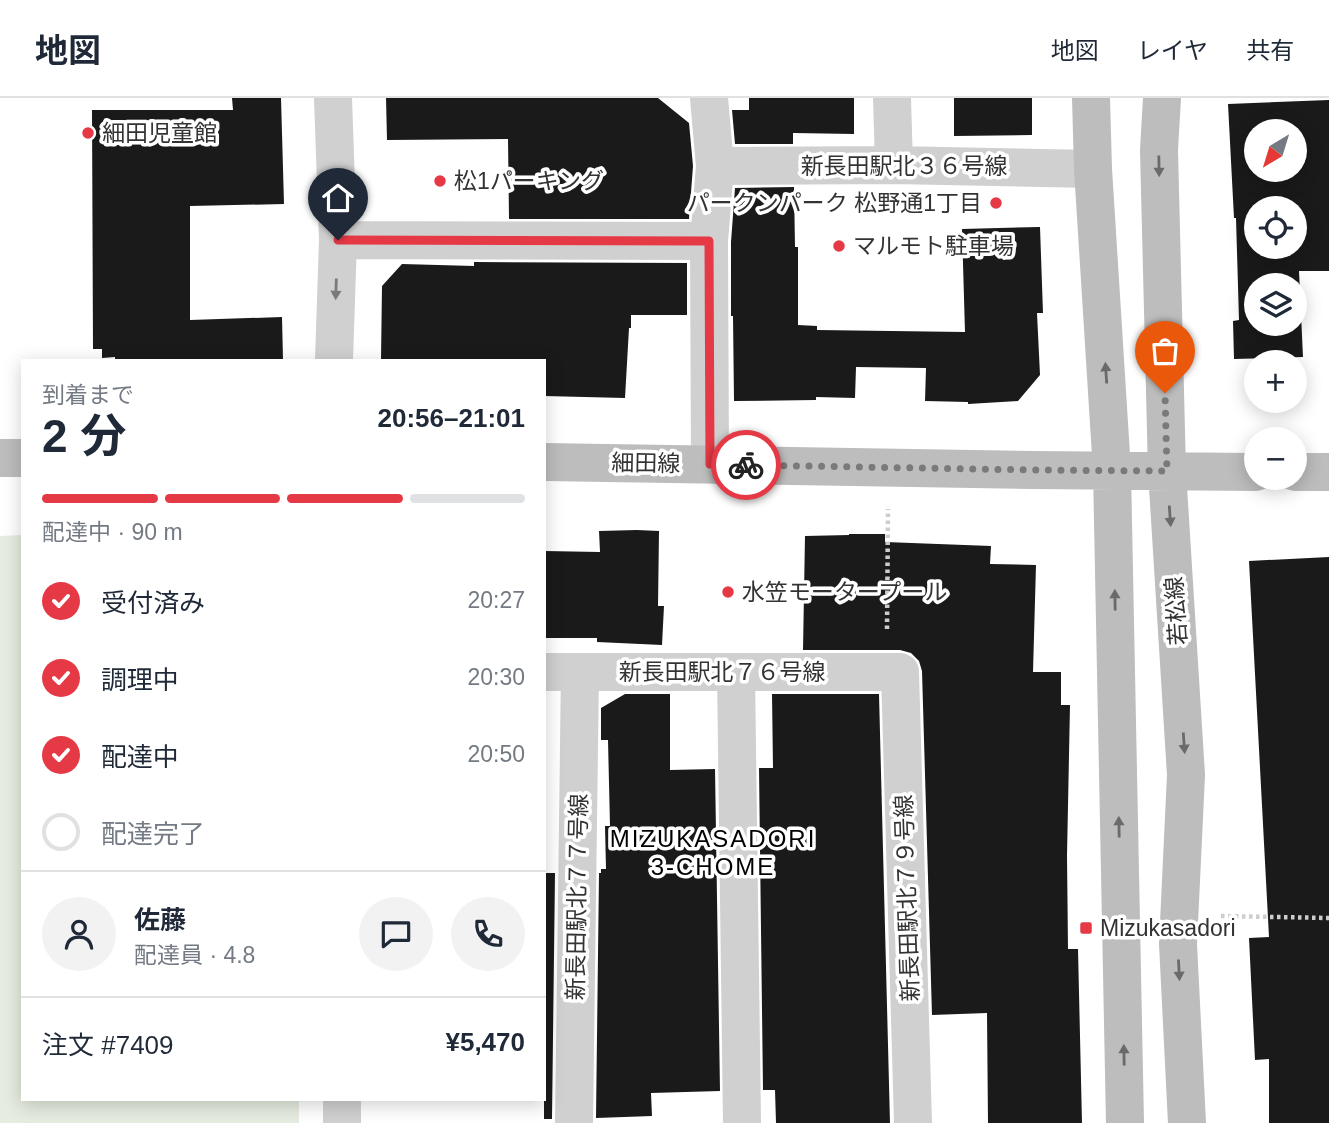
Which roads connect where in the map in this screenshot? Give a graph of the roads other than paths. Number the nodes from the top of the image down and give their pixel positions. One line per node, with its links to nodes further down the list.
1 (333, 98): 9 (street)
2 (709, 98): 7 (street)
3 (892, 98): 6 (street)
4 (1091, 98): 8 (street)
5 (1162, 98): 17 (street, 若松線, one-way to 17)
6 (894, 165): 7 (street, 新長田駅北３６号線); 8 (street, 新長田駅北３６号線)
7 (715, 166): 10 (street)
8 (1093, 169): 16 (street, one-way to 8)
9 (338, 240): 10 (street); 11 (street, one-way to 11)
10 (709, 241): 15 (street)
11 (334, 359)
12 (0, 458): 13 (street)
13 (21, 458)
14 (546, 462): 15 (street, 細田線)
15 (710, 464): 16 (street, 細田線)
16 (1112, 471): 17 (street, 細田線); 29 (street, one-way to 16)
17 (1167, 471): 18 (street, 細田線); 30 (street, 若松線, one-way to 30)
18 (1244, 472)
19 (1307, 472): 20 (street)
20 (1329, 472)
21 (562, 672): 23 (street, 新長田駅北７６号線); 26 (street, 新長田駅北７７号線)
22 (894, 672): 23 (street, 新長田駅北７６号線); 28 (street, 新長田駅北７９号線)
23 (736, 673): 27 (street)
24 (342, 1101): 25 (street)
25 (342, 1123)
26 (574, 1123)
27 (742, 1123)
28 (914, 1123)
29 (1125, 1123)
30 (1187, 1123)

